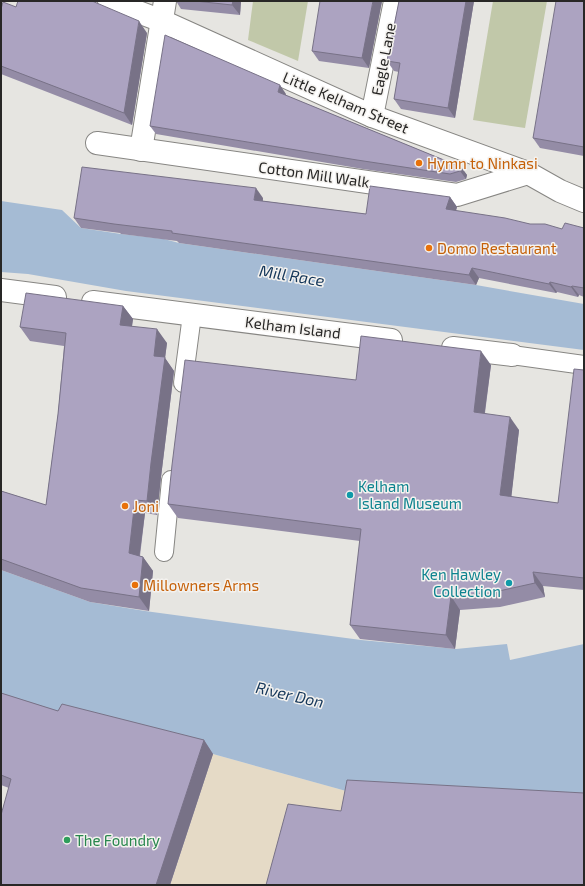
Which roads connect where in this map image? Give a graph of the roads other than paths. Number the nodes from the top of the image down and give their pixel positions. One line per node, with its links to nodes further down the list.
1 (108, 1): 3 (street, Little Kelham Street)
2 (395, 1): 4 (street, Eagle Lane)
3 (164, 11): 4 (street, Little Kelham Street); 6 (street)
4 (372, 116): 7 (street, Little Kelham Street)
5 (97, 143): 6 (street, Cotton Mill Walk)
6 (141, 150): 7 (street, Cotton Mill Walk)
7 (528, 173): 8 (street, Little Kelham Street)
8 (584, 201)
9 (1, 290): 10 (street, Kelham Island)
10 (192, 315): 11 (street, Kelham Island); 15 (lane)
11 (410, 342)
12 (434, 345): 13 (street)
13 (512, 355): 14 (lane)
14 (584, 365)
15 (181, 400)
16 (173, 462): 17 (lane)
17 (164, 552)

